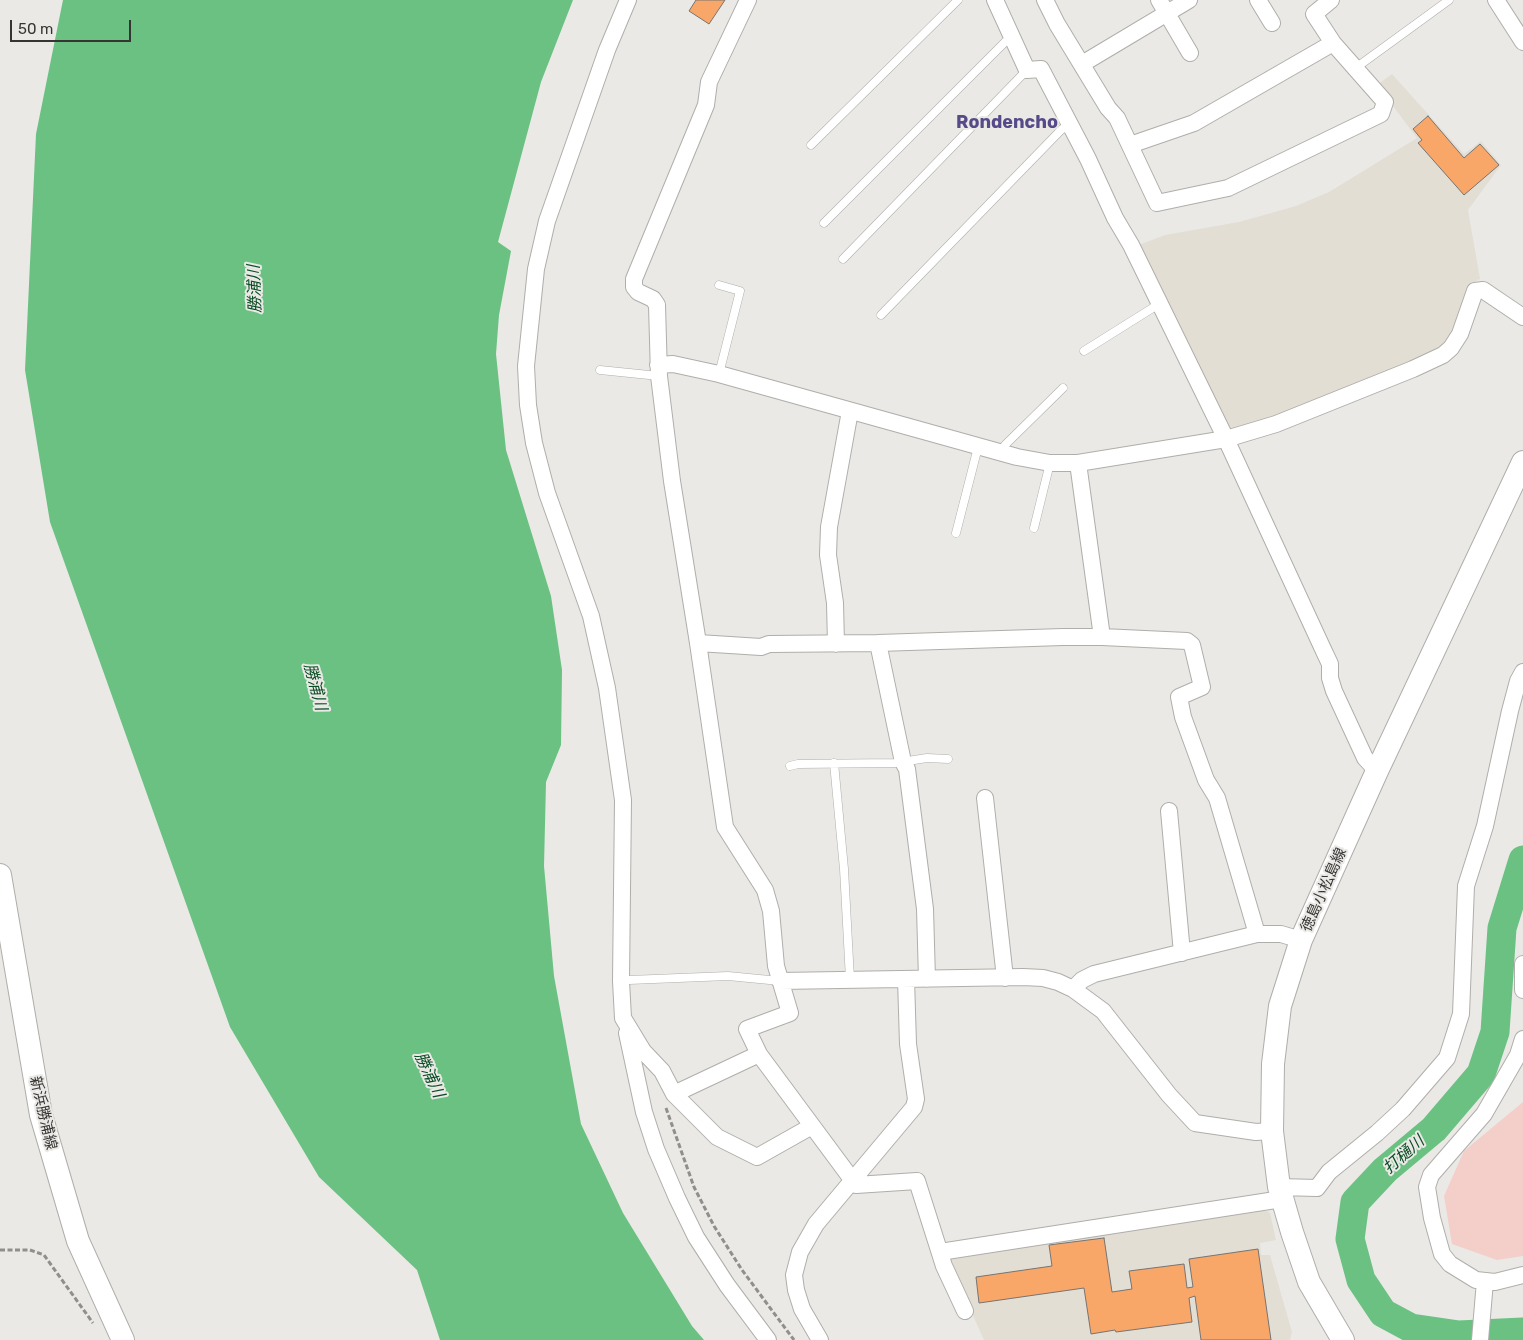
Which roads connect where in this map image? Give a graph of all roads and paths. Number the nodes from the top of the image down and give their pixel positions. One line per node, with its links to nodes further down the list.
1 (628, 0): 64 (street)
2 (748, 0): 31 (street)
3 (958, 0): 21 (lane)
4 (995, 0): 13 (street)
5 (1045, 0): 17 (street)
6 (1189, 0): 11 (street)
7 (1258, 0): 12 (street)
8 (1331, 0): 15 (street)
9 (1449, 0): 18 (lane)
10 (1496, 0): 14 (street)
11 (1164, 6): 16 (street); 17 (street)
12 (1272, 23)
13 (1012, 39): 19 (street); 23 (lane)
14 (1523, 42)
15 (1333, 43): 18 (street); 22 (street)
16 (1190, 53)
17 (1082, 64): 22 (street)
18 (1357, 67): 22 (street)
19 (1027, 70): 20 (street); 24 (lane)
20 (1068, 125): 26 (street); 27 (lane)
21 (811, 145)
22 (1130, 145)
23 (824, 223)
24 (843, 259)
25 (719, 286): 32 (lane)
26 (1159, 304): 29 (lane); 35 (street)
27 (881, 315)
28 (1523, 317): 35 (street)
29 (1084, 351)
30 (600, 370): 31 (lane)
31 (658, 371): 32 (street); 44 (street)
32 (718, 374): 34 (street)
33 (1063, 388): 37 (lane)
34 (850, 411): 36 (street); 46 (street)
35 (1226, 439): 40 (street); 52 (street)
36 (978, 447): 37 (street); 42 (lane)
37 (1002, 453): 39 (street)
38 (1523, 462): 52 (main road, 徳島小松島線)
39 (1050, 463): 40 (street); 41 (lane)
40 (1078, 463): 43 (street)
41 (1034, 528)
42 (956, 533)
43 (1102, 637): 45 (street); 56 (street)
44 (698, 643): 46 (street); 65 (street)
45 (878, 643): 46 (street); 49 (street)
46 (836, 644)
47 (1523, 672): 75 (street)
48 (948, 759): 49 (lane)
49 (903, 762): 50 (lane); 63 (street)
50 (834, 763): 51 (lane); 61 (lane)
51 (790, 766)
52 (1377, 771): 57 (main road, 徳島小松島線)
53 (985, 798): 60 (street)
54 (1169, 811): 58 (street)
55 (0, 875): 82 (main road, 新浜勝浦線)
56 (1257, 934): 57 (street); 58 (street)
57 (1301, 940): 73 (main road, 徳島小松島線)
58 (1182, 953): 66 (street)
59 (1523, 964): 67 (street)
60 (1005, 978): 63 (street); 66 (street)
61 (850, 979): 62 (street); 65 (street)
62 (906, 979): 63 (street); 74 (street)
63 (927, 979)
64 (625, 980): 65 (lane); 68 (street)
65 (780, 981): 70 (street)
66 (1073, 989): 73 (street)
67 (1523, 990)
68 (624, 1018): 71 (street); 83 (street)
69 (1523, 1039): 79 (street)
70 (759, 1054): 71 (street); 72 (street)
71 (674, 1094): 72 (street)
72 (812, 1126): 74 (street)
73 (1272, 1131): 75 (main road, 徳島小松島線)
74 (852, 1180): 77 (street); 84 (street)
75 (1281, 1193): 77 (street); 85 (main road, 徳島小松島線)
76 (0, 1250): 81 (path)
77 (940, 1252): 80 (street)
78 (1523, 1275): 79 (street)
79 (1485, 1281): 86 (street)
80 (966, 1311)
81 (94, 1325)
82 (123, 1340)
83 (768, 1340)
84 (820, 1340)
85 (1343, 1340)
86 (1480, 1340)

